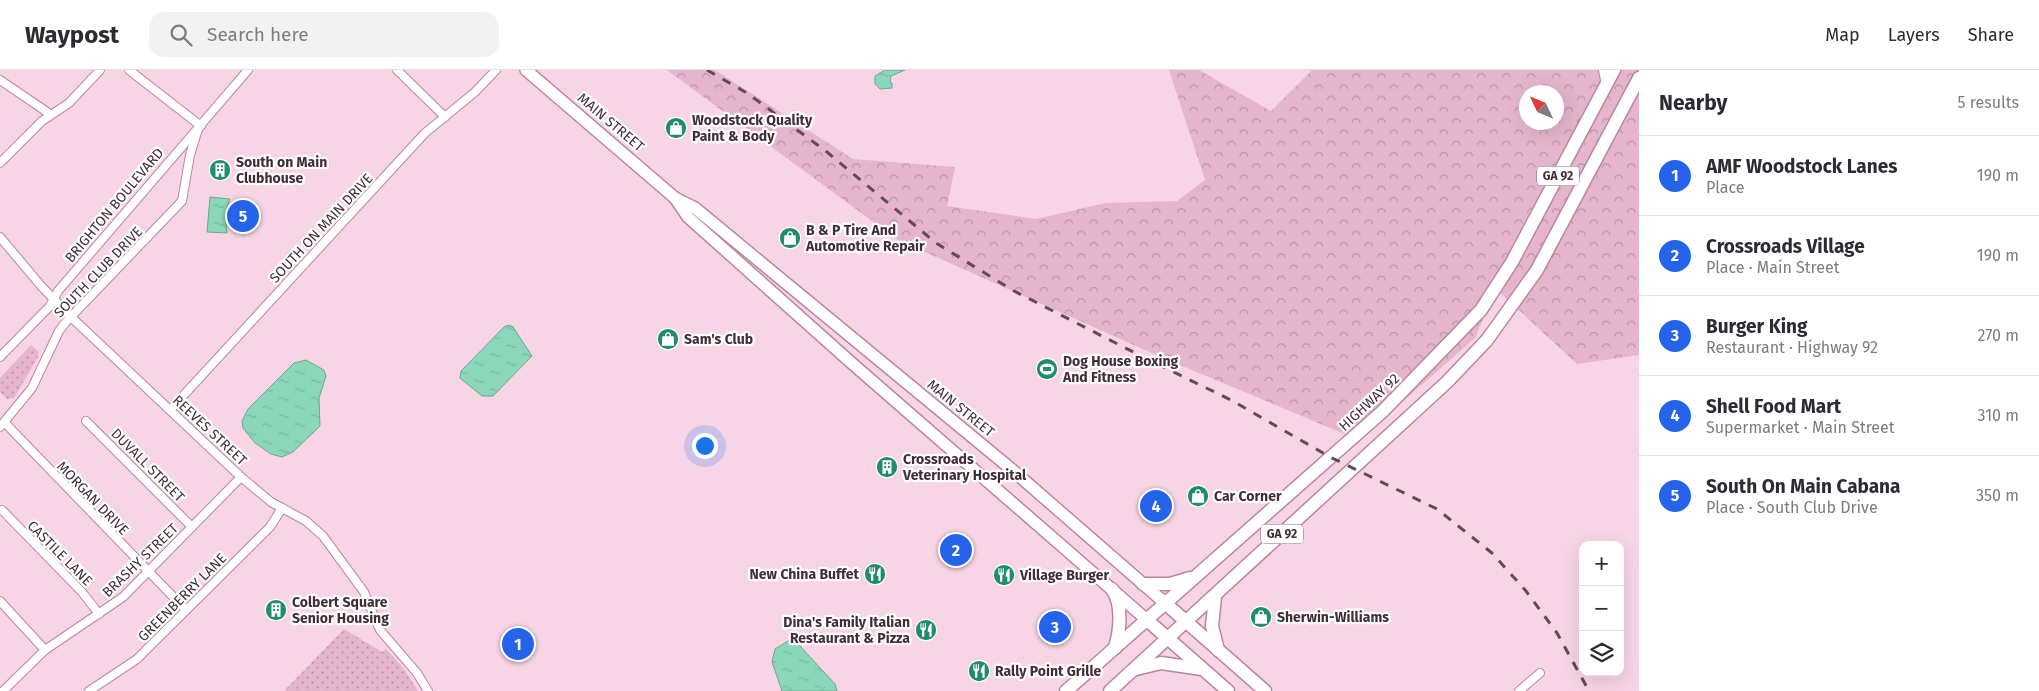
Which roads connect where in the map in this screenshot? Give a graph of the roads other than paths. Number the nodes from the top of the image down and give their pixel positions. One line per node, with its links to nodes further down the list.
1 (100, 70): 12 (street)
2 (129, 70): 14 (street)
3 (248, 70): 14 (street, BRIGHTON BOULEVARD)
4 (396, 70): 13 (street)
5 (496, 70): 13 (street, SOUTH ON MAIN DRIVE)
6 (526, 70): 16 (main road, MAIN STREET)
7 (1603, 70): 11 (street)
8 (1614, 70): 11 (main road, HIGHWAY 92 / GA 92)
9 (1639, 78): 22 (main road, GA 92)
10 (0, 80): 12 (street)
11 (1606, 85): 21 (main road, HIGHWAY 92 / GA 92)
12 (50, 114): 15 (street)
13 (444, 117): 23 (street, SOUTH ON MAIN DRIVE)
14 (199, 128): 18 (street, BRIGHTON BOULEVARD); 19 (street, SOUTH CLUB DRIVE)
15 (0, 163)
16 (675, 198): 32 (main road, MAIN STREET); 33 (main road, MAIN STREET)
17 (0, 237): 18 (street, REEVES STREET)
18 (54, 300): 19 (street, REEVES STREET); 20 (street, BRIGHTON BOULEVARD)
19 (71, 317): 23 (street, REEVES STREET); 25 (street, SOUTH CLUB DRIVE)
20 (0, 357)
21 (1402, 394): 22 (main road); 31 (main road, HIGHWAY 92 / GA 92)
22 (1418, 408): 34 (main road, GA 92)
23 (170, 410): 26 (street, REEVES STREET)
24 (86, 421): 29 (street, DUVALL STREET)
25 (2, 425): 30 (street, MORGAN DRIVE)
26 (241, 477): 27 (street, REEVES STREET); 29 (street, BRASHY STREET)
27 (282, 508): 37 (street, GREENBERRY LANE); 50 (street, REEVES STREET)
28 (2, 510): 38 (street, CASTILE LANE)
29 (192, 527): 30 (street, BRASHY STREET)
30 (148, 572): 37 (street, MORGAN DRIVE); 38 (street, BRASHY STREET)
31 (1199, 574): 32 (main road); 36 (main road, HIGHWAY 92 / GA 92)
32 (1143, 584): 36 (main road, MAIN STREET)
33 (1112, 589): 39 (main road, MAIN STREET); 42 (main road)
34 (1215, 597): 40 (main road, GA 92); 44 (main road)
35 (0, 601): 43 (street)
36 (1165, 604): 39 (main road, HIGHWAY 92 / GA 92); 40 (main road, MAIN STREET)
37 (186, 610): 49 (street, GREENBERRY LANE)
38 (99, 614): 43 (street, BRASHY STREET)
39 (1147, 620): 41 (main road, MAIN STREET); 42 (main road, HIGHWAY 92 / GA 92)
40 (1186, 622): 41 (main road, GA 92); 44 (main road, MAIN STREET)
41 (1168, 638): 45 (main road, GA 92); 46 (main road, MAIN STREET)
42 (1115, 648): 51 (main road, HIGHWAY 92 / GA 92)
43 (45, 650): 48 (street, BRASHY STREET)
44 (1218, 650): 54 (main road, MAIN STREET)
45 (1133, 670): 46 (main road); 52 (main road, GA 92)
46 (1204, 670): 53 (main road, MAIN STREET)
47 (1540, 673): 55 (street)
48 (2, 691)
49 (89, 691)
50 (428, 691)
51 (1066, 691)
52 (1110, 691)
53 (1228, 691)
54 (1265, 691)
55 (1519, 691)

